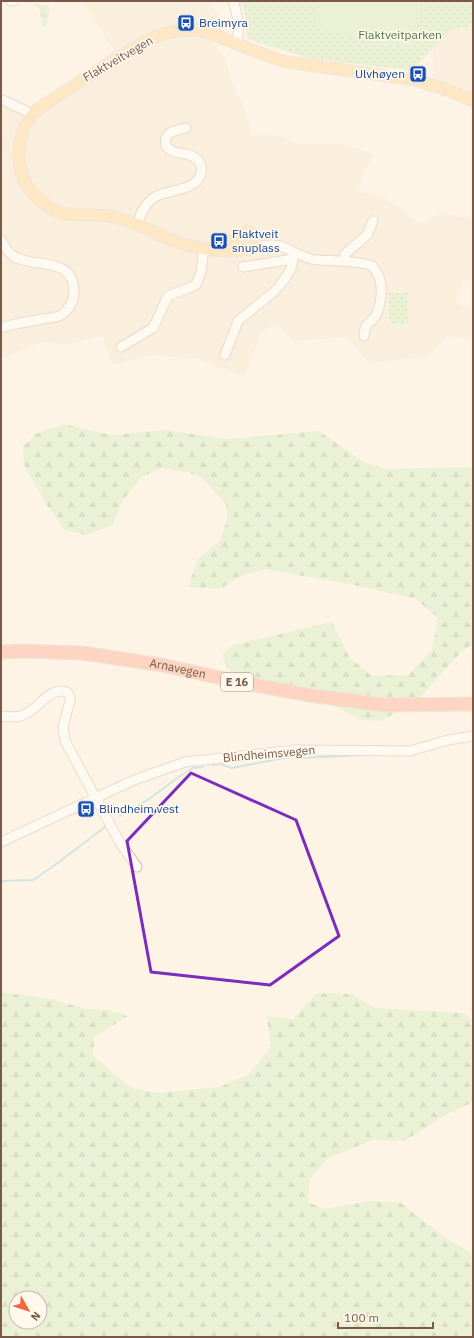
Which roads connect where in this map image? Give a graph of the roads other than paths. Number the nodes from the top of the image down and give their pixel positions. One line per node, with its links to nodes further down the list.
1 (233, 1): 2 (street)
2 (237, 44): 4 (main road, Flaktveitvegen); 5 (main road, Flaktveitvegen)
3 (1, 99): 5 (street)
4 (473, 101)
5 (32, 114): 8 (main road, Flaktveitvegen)
6 (186, 128): 8 (street)
7 (373, 221): 14 (street)
8 (137, 225): 11 (main road, Flaktveitvegen)
9 (1, 240): 16 (street)
10 (255, 247): 12 (main road, Flaktveitvegen); 12 (main road); 13 (street, Flaktveitvegen)
11 (204, 248): 12 (main road, Flaktveitvegen); 18 (street)
12 (219, 250)
13 (294, 256): 14 (street, Flaktveitvegen); 15 (street, Flaktveitvegen); 19 (street)
14 (344, 261): 17 (street, Flaktveitvegen)
15 (243, 267)
16 (1, 328)
17 (364, 336)
18 (121, 347)
19 (225, 355)
20 (1, 652): 21 (highway, Arnavegen / E 16)
21 (473, 704)
22 (1, 716): 24 (street)
23 (473, 736): 24 (street, Blindheimsvegen)
24 (95, 798): 25 (street, Blindheimsvegen); 26 (street)
25 (1, 842)
26 (137, 867)

